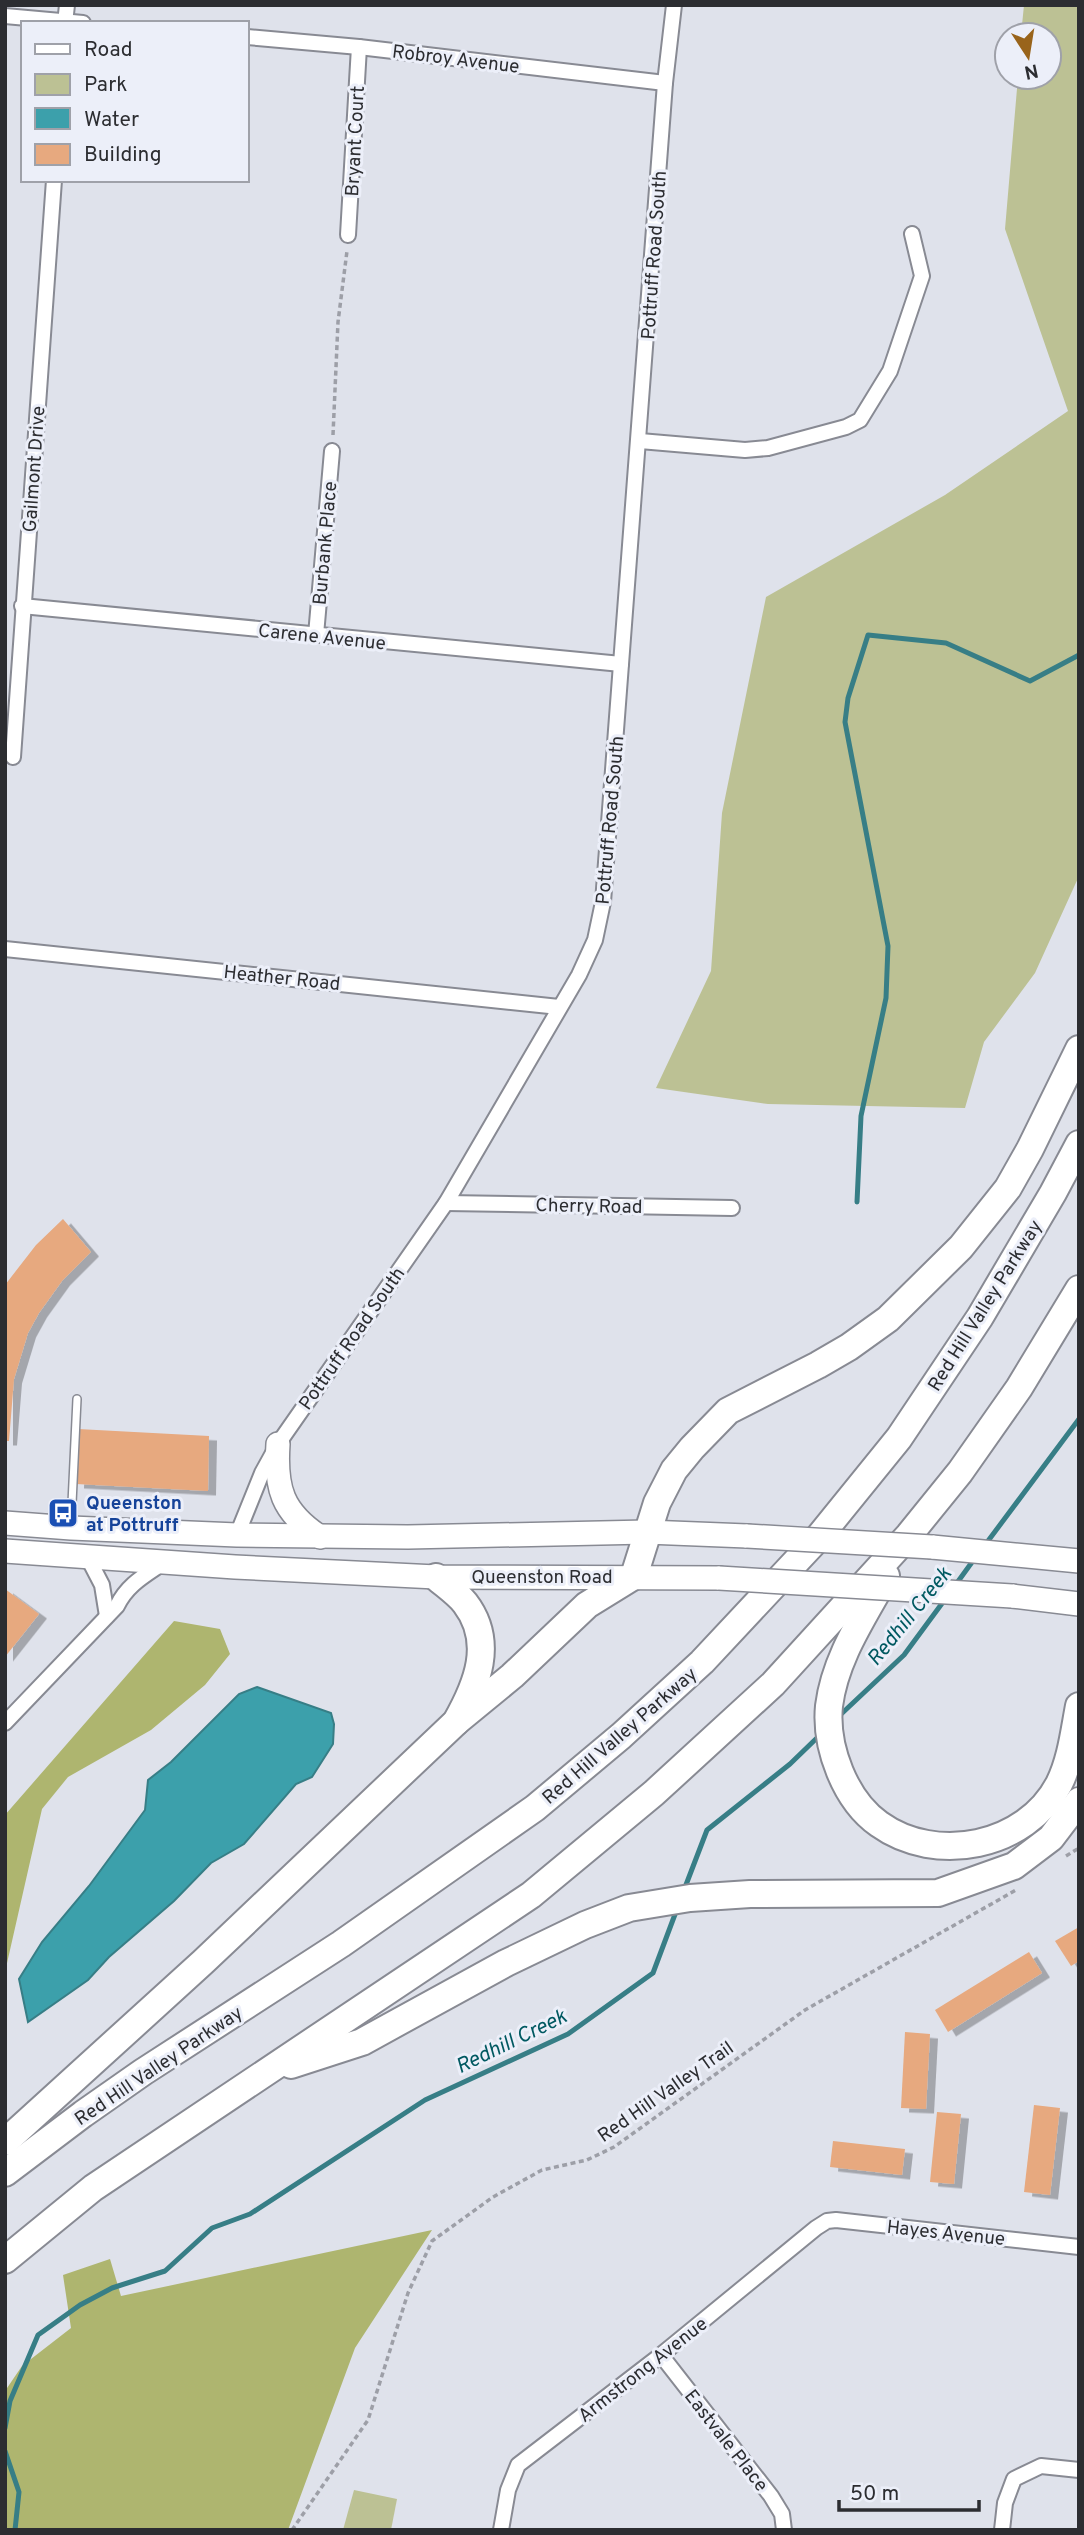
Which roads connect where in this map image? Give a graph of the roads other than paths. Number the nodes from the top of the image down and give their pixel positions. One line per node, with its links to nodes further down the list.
1 (674, 5): 6 (street, Pottruff Road South)
2 (5, 16): 3 (street)
3 (56, 21)
4 (248, 37): 5 (street, Robroy Avenue)
5 (359, 47): 6 (street, Robroy Avenue); 9 (street, Bryant Court)
6 (665, 83): 10 (street, Pottruff Road South)
7 (54, 182): 12 (street, Gailmont Drive)
8 (912, 234): 10 (street)
9 (348, 235)
10 (640, 441): 14 (street, Pottruff Road South)
11 (332, 451): 13 (street, Burbank Place)
12 (22, 607): 13 (street, Carene Avenue); 15 (street, Gailmont Drive)
13 (316, 635): 14 (street, Carene Avenue)
14 (621, 664): 17 (street, Pottruff Road South)
15 (13, 757)
16 (5, 949): 17 (street, Heather Road)
17 (559, 1007): 20 (street, Pottruff Road South)
18 (1079, 1049): 27 (highway)
19 (1079, 1144): 45 (highway, Red Hill Valley Parkway)
20 (446, 1203): 21 (street, Cherry Road); 24 (street, Pottruff Road South)
21 (732, 1208)
22 (1079, 1289): 29 (highway)
23 (77, 1399): 26 (lane)
24 (278, 1444): 28 (street, Pottruff Road South); 30 (main road)
25 (5, 1522): 26 (main road, Queenston Road)
26 (71, 1528): 28 (main road, Queenston Road)
27 (647, 1532): 30 (main road, Queenston Road); 33 (main road, Queenston Road, bridge); 35 (highway)
28 (237, 1535): 30 (main road, Queenston Road)
29 (909, 1535): 39 (highway); 43 (highway)
30 (320, 1537)
31 (5, 1551): 32 (main road, Queenston Road)
32 (88, 1559): 34 (main road, Queenston Road); 38 (street)
33 (1079, 1561)
34 (163, 1563): 36 (main road, Queenston Road); 38 (street)
35 (634, 1576): 36 (main road, Queenston Road); 37 (main road, Queenston Road, bridge); 40 (highway)
36 (436, 1577): 40 (highway)
37 (1079, 1604)
38 (107, 1616): 41 (street)
39 (1079, 1706)
40 (456, 1722): 44 (highway)
41 (5, 1723)
42 (1079, 1801): 43 (highway)
43 (260, 2075): 48 (highway)
44 (5, 2142)
45 (5, 2173)
46 (816, 2228): 47 (street, Hayes Avenue); 49 (street, Armstrong Avenue)
47 (1079, 2247)
48 (5, 2260)
49 (661, 2355): 51 (street, Armstrong Avenue); 52 (street, Eastvale Place)
50 (1079, 2470): 53 (street)
51 (501, 2530)
52 (784, 2530)
53 (1003, 2530)

